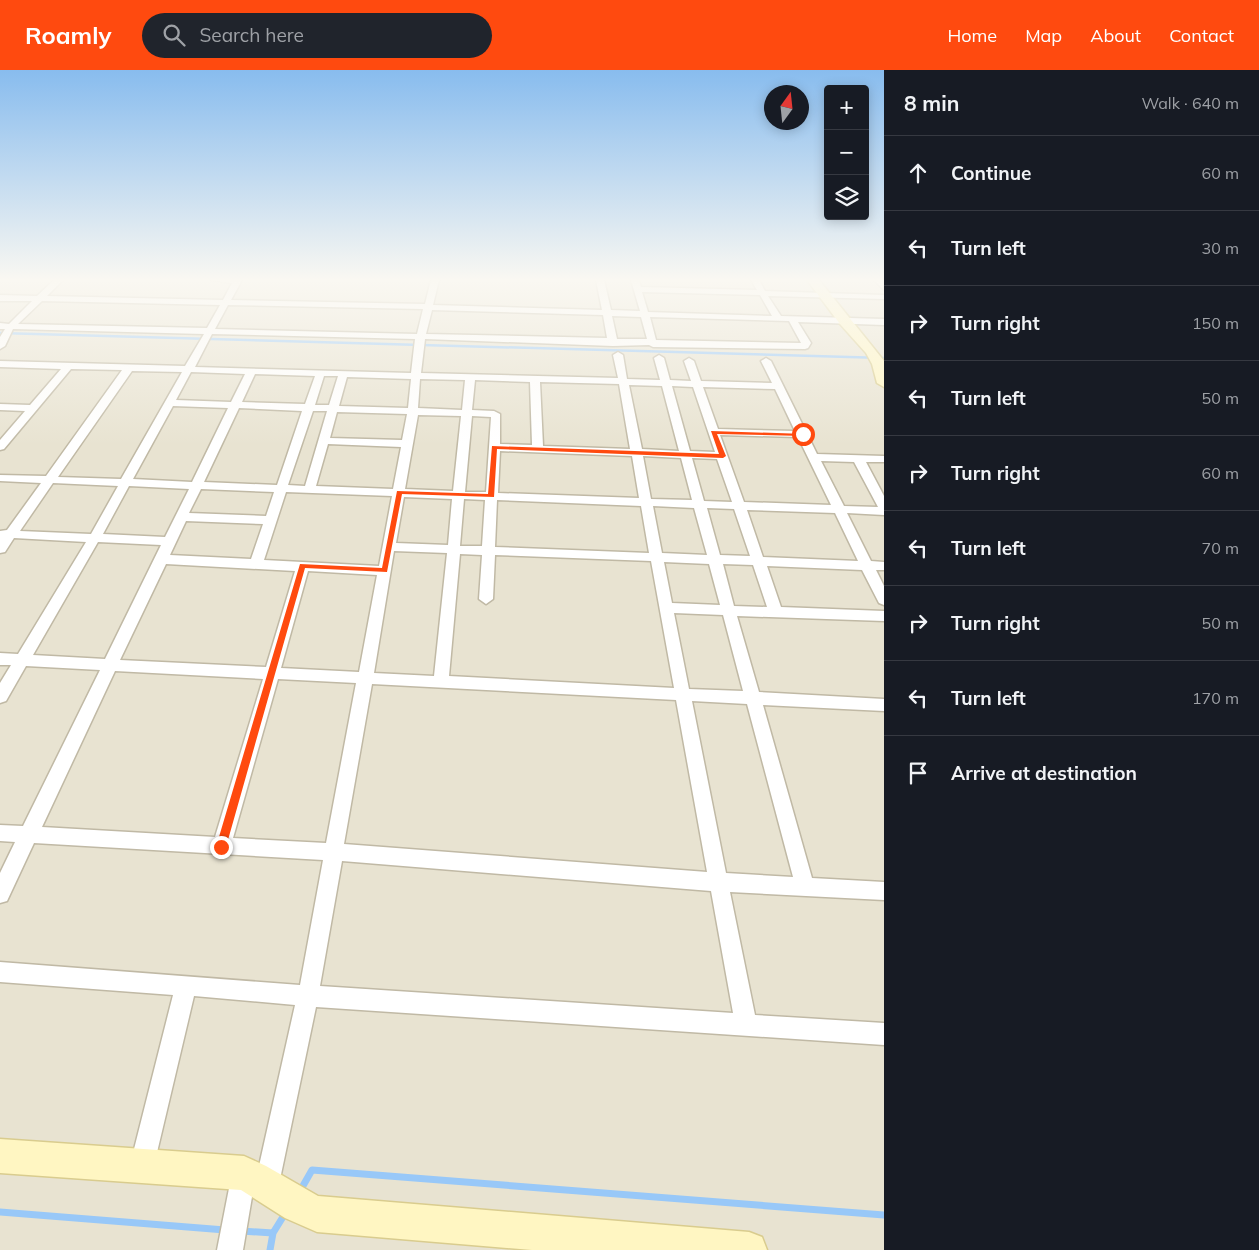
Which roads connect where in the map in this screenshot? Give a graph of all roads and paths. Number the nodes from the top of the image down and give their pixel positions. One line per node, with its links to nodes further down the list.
1 (207, 335): 16 (street)
2 (339, 335): 7 (street)
3 (612, 335): 9 (street)
4 (651, 335): 8 (street)
5 (801, 335): 8 (street)
6 (857, 335): 24 (street)
7 (421, 337): 9 (street); 20 (street)
8 (653, 344): 9 (street)
9 (615, 349): 23 (street)
10 (659, 358): 25 (street)
11 (689, 361): 26 (street)
12 (766, 361): 27 (street)
13 (0, 364): 14 (street)
14 (68, 366): 15 (street); 31 (street)
15 (129, 368): 16 (street); 50 (street)
16 (188, 370): 17 (street); 28 (street)
17 (251, 372): 18 (street); 29 (street)
18 (320, 374): 19 (street); 32 (street)
19 (343, 375): 20 (street); 33 (street)
20 (417, 377): 21 (street); 34 (street)
21 (470, 378): 22 (street); 35 (street)
22 (535, 380): 23 (street); 42 (street)
23 (623, 382): 25 (street); 43 (street)
24 (884, 382)
25 (666, 384): 26 (street); 44 (street)
26 (697, 385): 27 (street); 36 (street)
27 (779, 386): 37 (street)
28 (170, 404): 29 (street); 51 (street)
29 (235, 406): 32 (street); 52 (street)
30 (0, 407): 31 (street)
31 (32, 408): 40 (street)
32 (308, 408): 33 (street); 53 (street)
33 (333, 408): 34 (street); 38 (street)
34 (413, 411): 35 (street); 39 (street)
35 (467, 413): 41 (street); 56 (street)
36 (713, 432): 37 (street); 45 (street)
37 (803, 434): 46 (street)
38 (324, 441): 39 (street); 54 (street)
39 (408, 444): 55 (street)
40 (0, 447)
41 (494, 447): 42 (street); 57 (street)
42 (538, 449): 43 (street)
43 (636, 452): 44 (street); 58 (street)
44 (686, 454): 45 (street); 59 (street)
45 (723, 456): 60 (street)
46 (814, 457): 47 (street); 62 (street)
47 (858, 458): 48 (street); 61 (street)
48 (884, 459)
49 (0, 478): 50 (street)
50 (50, 480): 51 (street); 66 (street)
51 (126, 482): 52 (street); 67 (street)
52 (198, 484): 53 (street); 64 (street)
53 (282, 488): 54 (street); 65 (street)
54 (310, 488): 55 (street)
55 (399, 492): 56 (street); 69 (street)
56 (459, 495): 57 (street); 71 (street)
57 (491, 496): 58 (street); 72 (street)
58 (646, 502): 59 (street); 73 (street)
59 (699, 504): 60 (street); 75 (street)
60 (739, 505): 62 (street); 76 (street)
61 (884, 507)
62 (841, 510): 63 (street); 79 (street)
63 (884, 510)
64 (182, 517): 65 (street); 68 (street)
65 (271, 520): 77 (street)
66 (5, 534): 67 (street); 70 (street)
67 (95, 537): 68 (street); 89 (street)
68 (170, 541): 74 (street)
69 (389, 547): 71 (street); 81 (street)
70 (0, 549)
71 (454, 549): 72 (street); 93 (street)
72 (488, 551): 73 (street); 82 (street)
73 (656, 557): 75 (street); 84 (street)
74 (161, 559): 77 (street); 90 (street)
75 (715, 560): 76 (street); 85 (street)
76 (758, 561): 79 (street); 86 (street)
77 (256, 563): 78 (street)
78 (302, 566): 81 (street); 91 (street)
79 (869, 566): 80 (street); 83 (street)
80 (884, 566)
81 (385, 571): 92 (street)
82 (486, 599)
83 (884, 600)
84 (666, 608): 85 (street); 94 (street)
85 (729, 610): 86 (street); 96 (street)
86 (776, 612): 87 (street)
87 (884, 616)
88 (0, 659): 89 (street)
89 (22, 660): 90 (street); 95 (street)
90 (109, 664): 91 (street); 99 (street)
91 (271, 672): 92 (street); 100 (street)
92 (366, 678): 93 (street); 101 (street)
93 (441, 682): 94 (street)
94 (682, 694): 96 (street); 102 (street)
95 (0, 697)
96 (753, 698): 97 (street); 103 (street)
97 (884, 705)
98 (0, 833): 99 (street)
99 (28, 835): 100 (street); 105 (street)
100 (221, 847): 101 (street)
101 (333, 852): 102 (street); 108 (street)
102 (718, 882): 103 (street); 109 (street)
103 (806, 886): 104 (street)
104 (884, 891)
105 (0, 894)
106 (0, 972): 107 (street)
107 (186, 985): 108 (street); 112 (street)
108 (308, 996): 109 (street); 113 (street)
109 (746, 1026): 110 (street)
110 (884, 1034)
111 (0, 1156): 112 (street)
112 (142, 1165): 113 (street)
113 (255, 1178): 114 (street); 115 (street)
114 (230, 1250)
115 (749, 1250)

